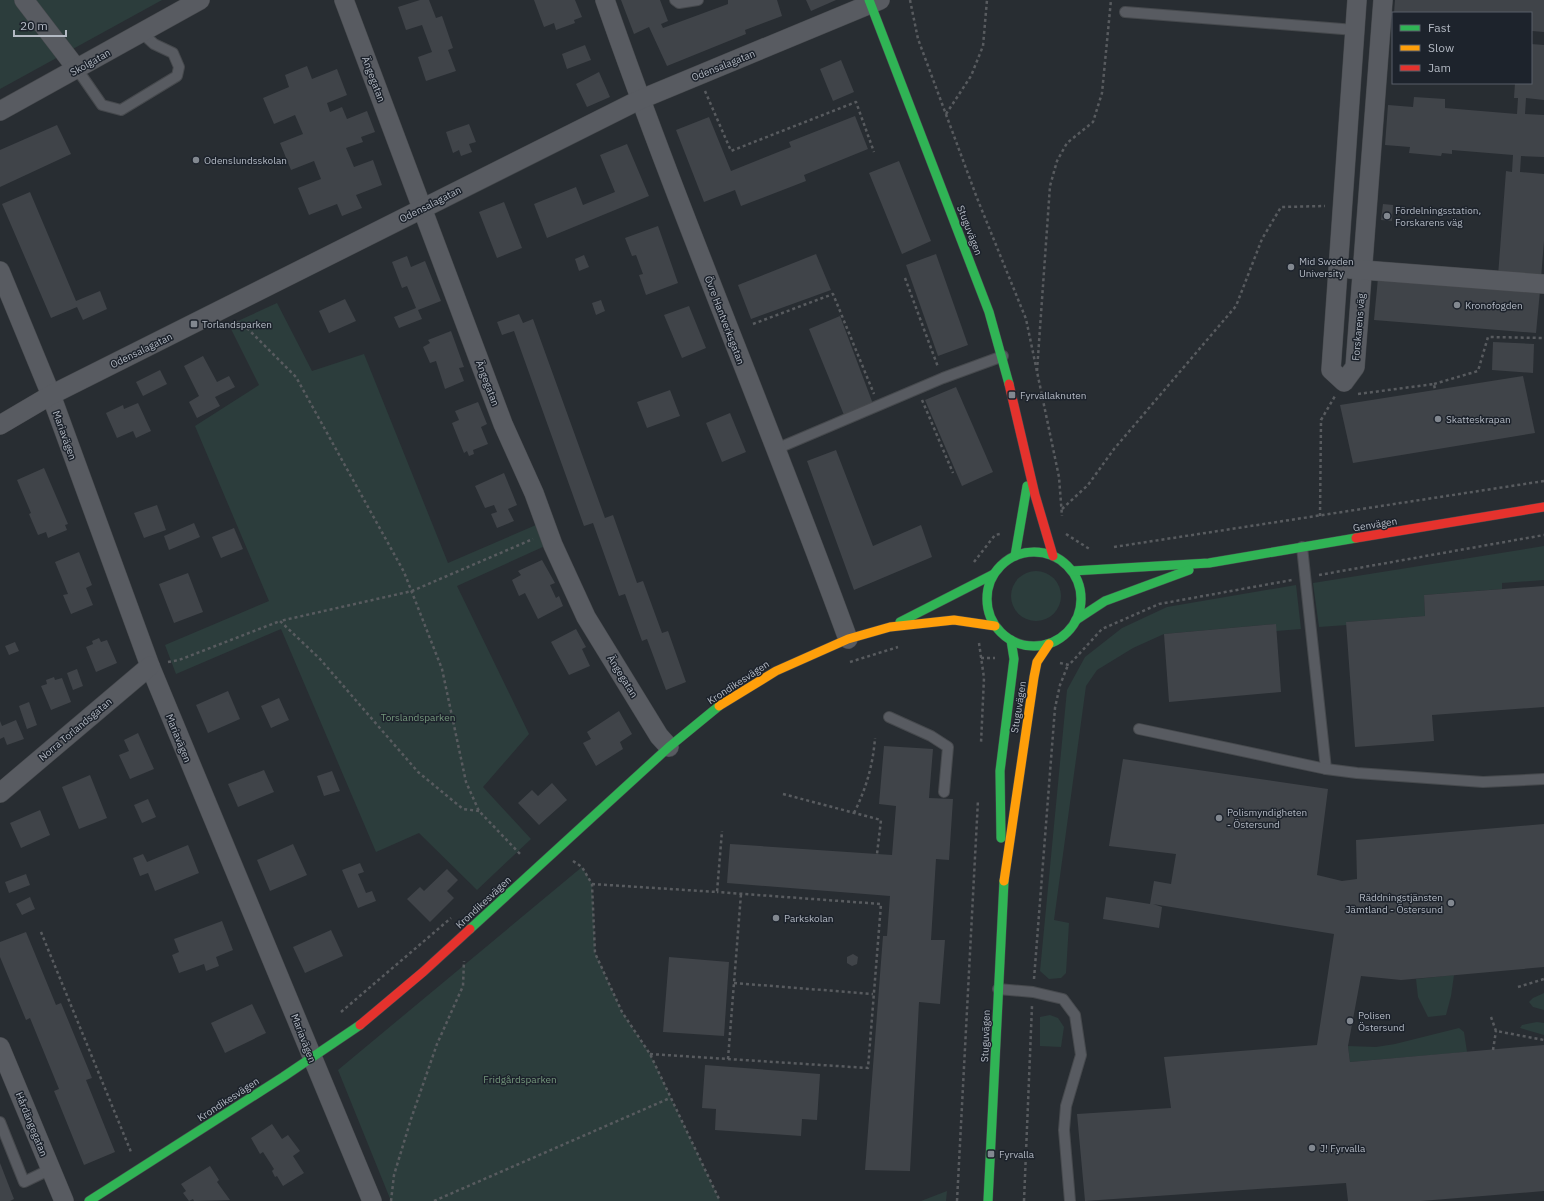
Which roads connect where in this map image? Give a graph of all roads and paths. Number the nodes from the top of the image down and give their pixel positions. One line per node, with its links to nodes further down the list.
1 (24, 0): 17 (street)
2 (200, 0): 14 (street, Skolgatan)
3 (344, 0): 24 (street, Ängegatan)
4 (605, 0): 19 (street, Övre Hantverksgatan)
5 (675, 0): 6 (lane)
6 (698, 0)
7 (987, 0): 21 (path)
8 (1111, 0): 34 (path)
9 (1357, 0): 13 (street)
10 (1383, 0): 16 (street, Forskarens väg)
11 (873, 1): 18 (street, Odensalagatan); 33 (street, Stuguvägen)
12 (1125, 12): 13 (lane)
13 (1355, 30): 15 (street)
14 (142, 33): 17 (street, Skolgatan); 17 (lane)
15 (1354, 54): 16 (street); 23 (street)
16 (1379, 56): 26 (street, Forskarens väg)
17 (77, 69): 20 (street, Skolgatan)
18 (698, 76): 19 (street, Odensalagatan); 22 (path)
19 (639, 100): 24 (street, Odensalagatan); 43 (street, Övre Hantverksgatan)
20 (0, 111)
21 (946, 114)
22 (874, 152)
23 (1343, 206): 25 (street); 48 (path)
24 (423, 208): 30 (street, Odensalagatan); 50 (street, Ängegatan)
25 (1338, 268): 26 (street); 39 (street)
26 (1363, 270): 29 (street); 39 (street, Forskarens väg)
27 (0, 271): 40 (street, Mariavägen)
28 (905, 278): 35 (path)
29 (1544, 284)
30 (213, 315): 40 (street, Odensalagatan); 62 (path)
31 (753, 324): 41 (path)
32 (1544, 338): 36 (path)
33 (1003, 356): 35 (lane); 45 (street, Stuguvägen)
34 (1036, 375)
35 (943, 378): 37 (lane)
36 (1434, 384): 38 (path); 39 (path)
37 (917, 389): 41 (lane); 44 (path)
38 (1435, 390)
39 (1344, 392): 49 (path)
40 (51, 396): 42 (street, Odensalagatan); 78 (street, Mariavägen)
41 (879, 405): 43 (lane)
42 (0, 425)
43 (776, 449): 67 (street, Övre Hantverksgatan)
44 (953, 474)
45 (1029, 475): 56 (street, Stuguvägen); 57 (street, Stuguvägen)
46 (1544, 481): 49 (path)
47 (1544, 507): 53 (street, Genvägen)
48 (1062, 509)
49 (1320, 516): 54 (path)
50 (548, 532): 62 (path); 82 (street, Ängegatan)
51 (1063, 532): 55 (path)
52 (1544, 535): 61 (path)
53 (1302, 547): 58 (street, Genvägen); 61 (lane)
54 (1108, 548)
55 (1093, 551)
56 (1015, 556): 57 (street); 60 (street)
57 (1053, 556): 59 (street)
58 (1209, 563): 59 (street, Genvägen); 63 (street, Genvägen)
59 (1072, 571): 63 (street)
60 (994, 574): 65 (street); 66 (street, Krondikesvägen)
61 (1305, 578): 77 (path); 83 (lane)
62 (412, 591): 64 (path); 88 (path)
63 (1076, 620): 71 (street)
64 (280, 622): 78 (path); 88 (path)
65 (995, 626): 66 (street, Krondikesvägen); 69 (street)
66 (890, 627): 67 (street, Krondikesvägen)
67 (848, 639): 82 (street, Krondikesvägen)
68 (973, 639): 70 (path)
69 (1011, 640): 71 (street); 74 (street, Stuguvägen)
70 (978, 641)
71 (1049, 644): 75 (street, Stuguvägen)
72 (900, 647): 76 (path)
73 (981, 658): 74 (path)
74 (1014, 659): 96 (street, Stuguvägen)
75 (1037, 662): 77 (path); 96 (street, Stuguvägen)
76 (843, 664)
77 (1068, 665): 106 (path)
78 (150, 666): 86 (street, Norra Torlandsgatan); 114 (street, Mariavägen)
79 (889, 717): 85 (lane)
80 (1139, 729): 83 (lane)
81 (875, 738): 89 (path)
82 (669, 747): 95 (street, Krondikesvägen)
83 (1326, 769): 84 (lane)
84 (1544, 780)
85 (944, 792)
86 (0, 793)
87 (783, 794): 89 (path)
88 (479, 811): 95 (path)
89 (854, 813): 91 (path)
90 (722, 831): 98 (path)
91 (877, 854)
92 (578, 855): 93 (path)
93 (572, 860): 94 (path); 97 (path)
94 (568, 865)
95 (535, 869): 114 (street, Krondikesvägen)
96 (1004, 872): 105 (street, Stuguvägen)
97 (592, 884): 98 (path); 113 (path)
98 (717, 892): 99 (path)
99 (741, 894): 103 (path); 107 (path)
100 (41, 932): 119 (path)
101 (458, 963): 123 (path)
102 (1544, 979): 104 (path)
103 (734, 983): 107 (path); 115 (path)
104 (1518, 987)
105 (998, 989): 106 (lane); 126 (street, Stuguvägen)
106 (1033, 992): 127 (path); 128 (lane)
107 (874, 994): 115 (path)
108 (1491, 1017): 109 (path)
109 (1496, 1031): 110 (path); 112 (path)
110 (1544, 1040)
111 (0, 1047): 118 (street, Hårdängegatan)
112 (1493, 1050)
113 (650, 1054): 115 (path); 116 (path)
114 (312, 1056): 119 (street, Krondikesvägen); 122 (street, Mariavägen)
115 (728, 1060)
116 (670, 1098): 124 (path); 125 (path)
117 (0, 1122): 118 (lane)
118 (51, 1169): 120 (street, Hårdängegatan)
119 (139, 1169): 121 (street, Krondikesvägen)
120 (64, 1201)
121 (89, 1201)
122 (372, 1201)
123 (391, 1201)
124 (434, 1201)
125 (720, 1201)
126 (988, 1201)
127 (1024, 1201)
128 (1070, 1201)

